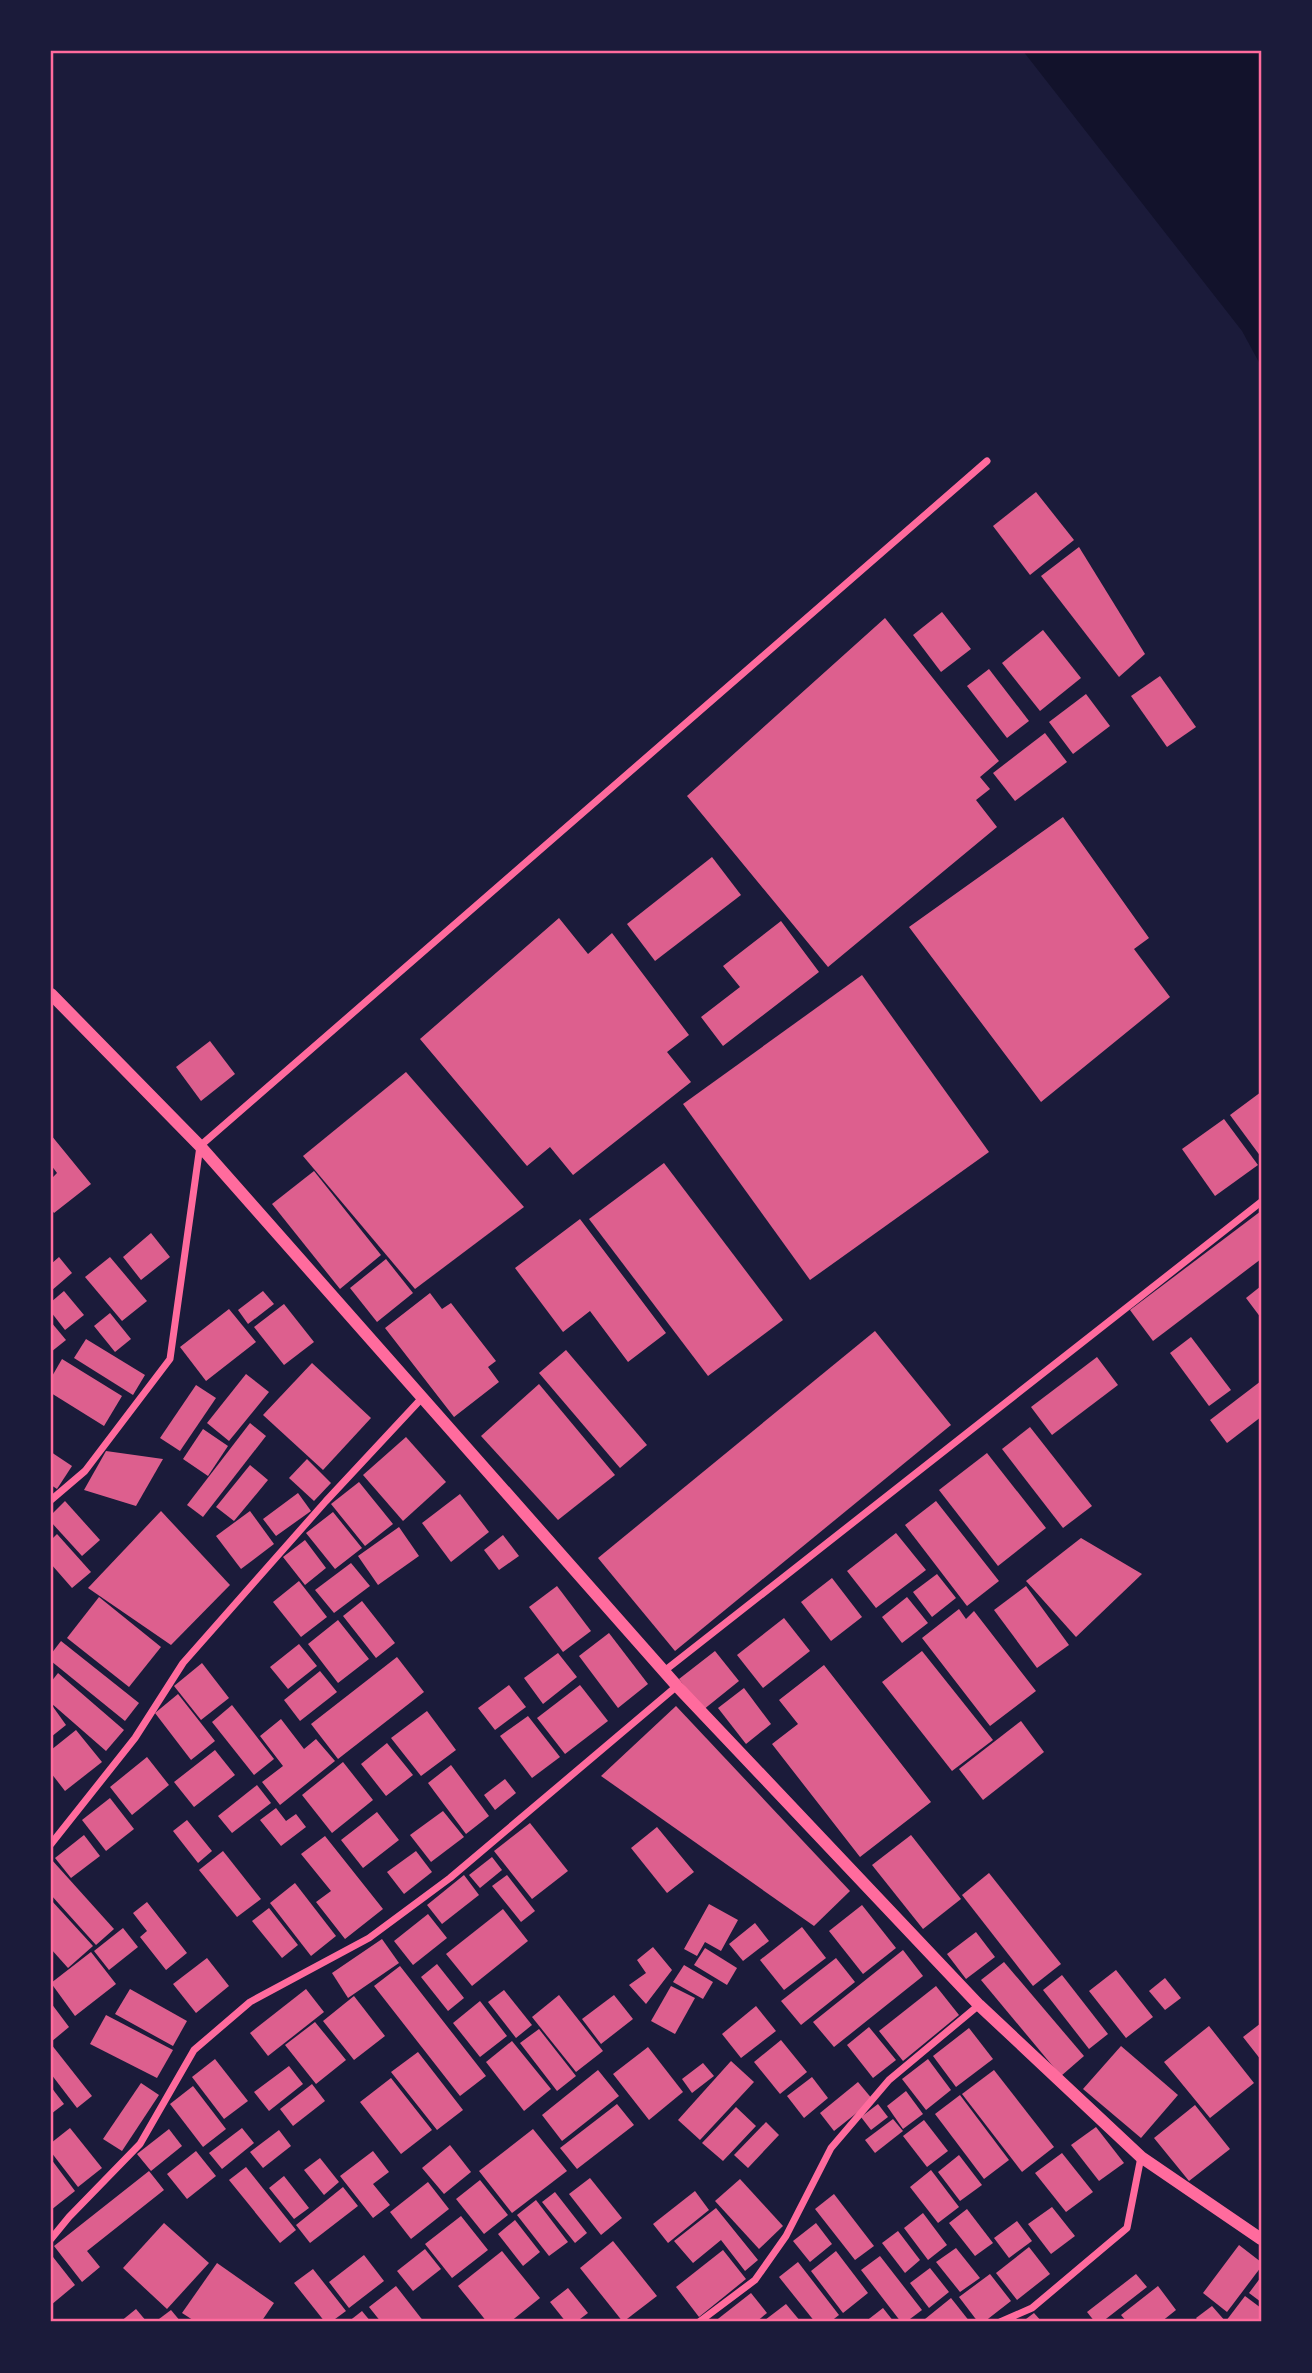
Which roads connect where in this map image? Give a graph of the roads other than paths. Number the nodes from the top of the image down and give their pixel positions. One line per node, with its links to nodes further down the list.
1 (987, 461): 3 (street)
2 (51, 994): 3 (street)
3 (200, 1146): 5 (street); 6 (street)
4 (1261, 1202): 7 (street)
5 (422, 1398): 7 (street); 9 (street)
6 (51, 1500)
7 (663, 1672): 8 (street)
8 (677, 1686): 10 (street); 12 (street)
9 (51, 1844)
10 (979, 2005): 11 (street); 14 (street)
11 (1141, 2157): 13 (street); 15 (street)
12 (51, 2239)
13 (1261, 2239)
14 (699, 2322)
15 (1000, 2322)

